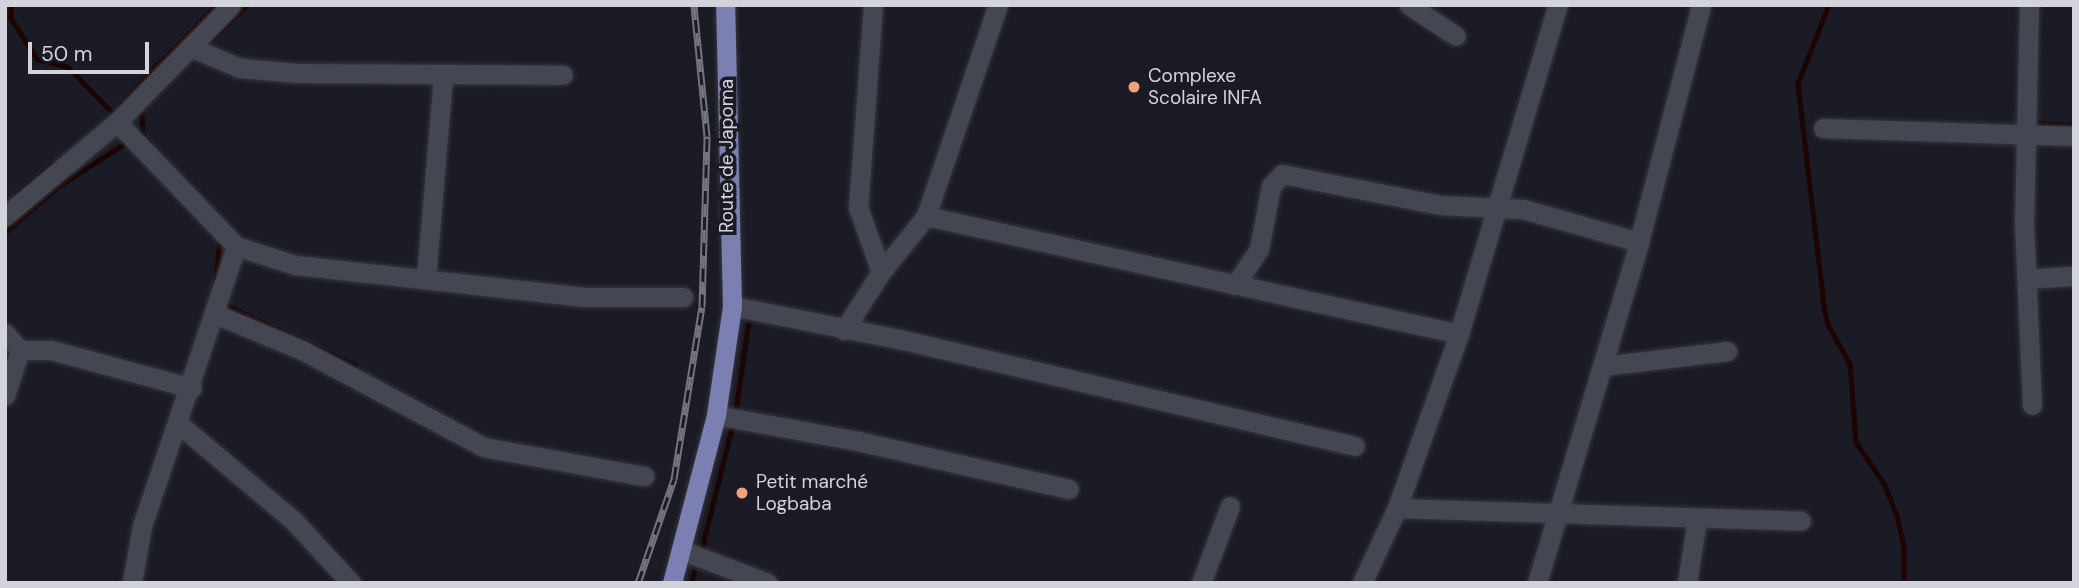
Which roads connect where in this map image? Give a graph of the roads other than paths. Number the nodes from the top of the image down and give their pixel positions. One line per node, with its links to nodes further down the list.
1 (231, 5): 10 (street)
2 (726, 5): 28 (main road, Route de Japoma)
3 (873, 5): 22 (street)
4 (998, 5): 19 (street)
5 (1409, 5): 9 (street)
6 (1558, 5): 18 (street)
7 (1700, 5): 20 (street)
8 (2029, 5): 16 (street)
9 (1455, 36)
10 (190, 47): 11 (street); 13 (street)
11 (443, 75): 12 (street); 24 (street)
12 (563, 75)
13 (117, 122): 17 (street); 21 (street)
14 (1823, 128): 16 (street)
15 (2074, 136): 16 (street)
16 (2029, 137): 25 (street)
17 (8, 208)
18 (1494, 208): 20 (street); 26 (street); 32 (street)
19 (926, 216): 22 (street); 26 (street)
20 (1639, 242): 35 (street)
21 (236, 246): 24 (street); 29 (street)
22 (881, 272): 30 (street)
23 (2074, 276): 25 (street)
24 (426, 279): 27 (street)
25 (2027, 279): 38 (street)
26 (1235, 285): 32 (street)
27 (683, 297)
28 (732, 306): 30 (street); 39 (main road, Route de Japoma)
29 (215, 314): 36 (street); 42 (street)
30 (844, 330): 41 (street)
31 (5, 334): 33 (street)
32 (1459, 334): 45 (street)
33 (20, 350): 36 (street); 37 (street)
34 (1727, 351): 35 (street)
35 (1602, 366): 46 (street)
36 (192, 388): 40 (street)
37 (5, 396)
38 (2032, 405)
39 (716, 415): 43 (street); 49 (main road, Route de Japoma)
40 (180, 425): 50 (street); 51 (street)
41 (1355, 446)
42 (644, 475)
43 (1069, 489)
44 (1230, 506): 54 (street)
45 (1397, 508): 46 (street); 55 (street)
46 (1556, 513): 47 (street); 56 (street)
47 (1697, 519): 48 (street); 57 (street)
48 (1801, 521)
49 (681, 550): 52 (main road, Route de Japoma); 53 (street)
50 (132, 583)
51 (351, 583)
52 (672, 583)
53 (768, 583)
54 (1201, 583)
55 (1362, 583)
56 (1537, 583)
57 (1687, 583)

